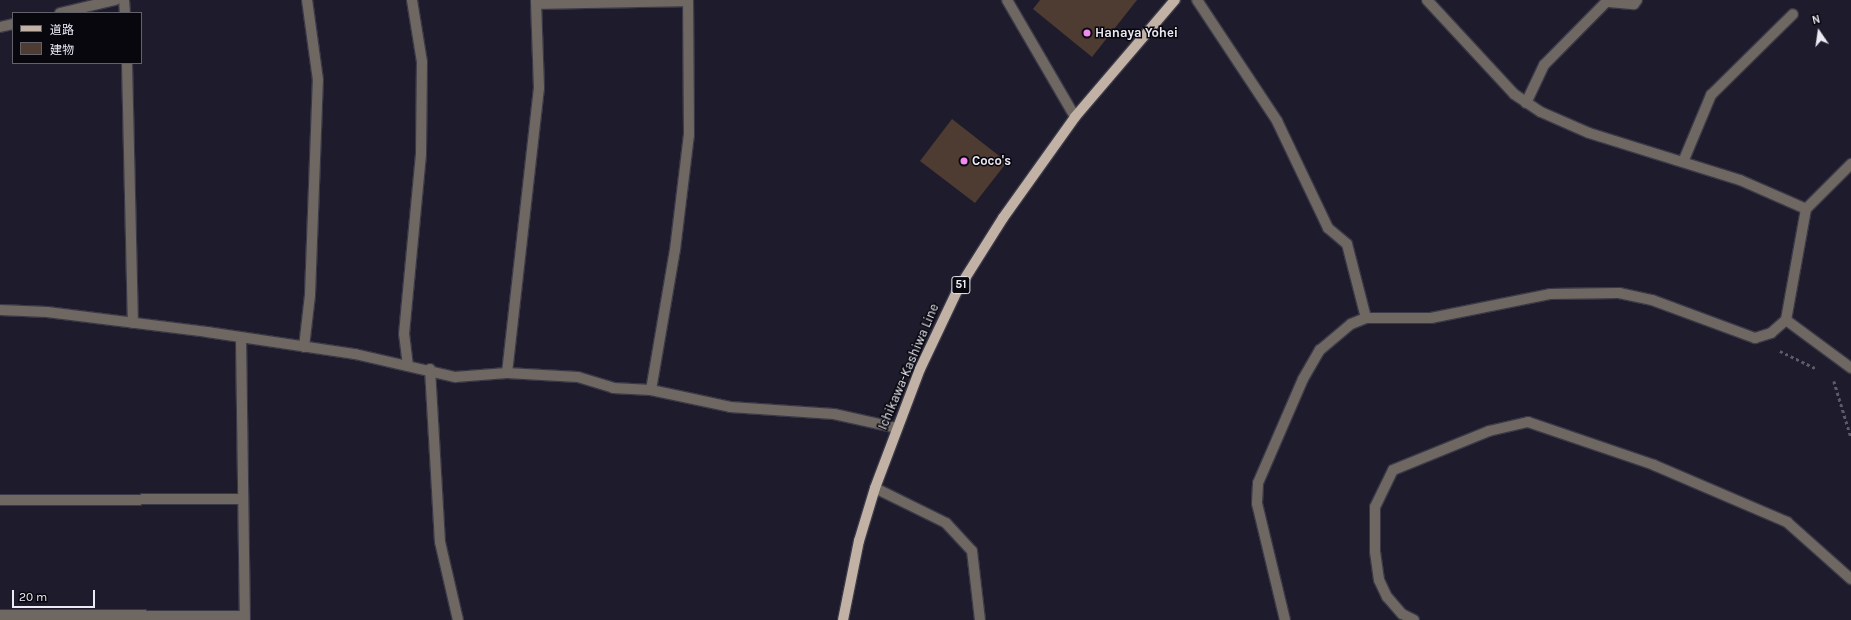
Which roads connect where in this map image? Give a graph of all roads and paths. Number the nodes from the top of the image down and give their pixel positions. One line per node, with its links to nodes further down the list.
1 (115, 0): 13 (street)
2 (124, 0): 14 (street)
3 (306, 0): 30 (street)
4 (412, 0): 31 (street)
5 (1007, 0): 20 (street)
6 (1174, 0): 20 (main road, Ichikawa-Kashiwa Line / 51)
7 (1197, 0): 25 (street)
8 (1427, 0): 19 (street)
9 (1637, 0): 11 (street)
10 (688, 1): 12 (street); 37 (street)
11 (1608, 1): 19 (street)
12 (536, 2): 34 (street)
13 (64, 12)
14 (125, 12)
15 (1793, 14): 21 (street)
16 (12, 24): 17 (street)
17 (0, 28)
18 (127, 64): 27 (street)
19 (1526, 103): 21 (street)
20 (1075, 118): 38 (main road, Ichikawa-Kashiwa Line / 51)
21 (1683, 162): 23 (street)
22 (1851, 164): 23 (street)
23 (1806, 209): 26 (street)
24 (0, 310): 27 (street)
25 (1366, 318): 29 (street); 49 (street)
26 (1786, 320): 29 (street); 32 (street)
27 (133, 323): 28 (street)
28 (241, 338): 30 (street); 41 (street)
29 (1755, 338): 35 (path)
30 (304, 347): 31 (street)
31 (408, 366): 33 (street)
32 (1851, 368)
33 (430, 369): 34 (street); 46 (street)
34 (507, 373): 37 (street)
35 (1824, 373)
36 (1831, 376): 39 (path)
37 (651, 390): 38 (street)
38 (897, 428): 40 (main road, Ichikawa-Kashiwa Line / 51)
39 (1851, 437)
40 (875, 488): 47 (main road, Ichikawa-Kashiwa Line / 51); 48 (street)
41 (243, 499): 42 (street); 45 (street)
42 (0, 500)
43 (1851, 579): 50 (street)
44 (0, 615): 45 (street)
45 (244, 618)
46 (458, 620)
47 (844, 620)
48 (980, 620)
49 (1285, 620)
50 (1414, 620)

